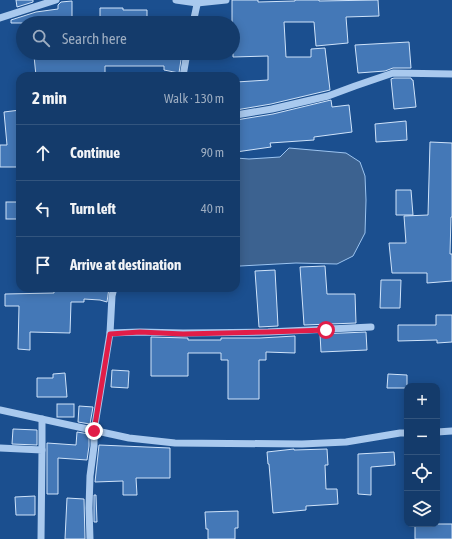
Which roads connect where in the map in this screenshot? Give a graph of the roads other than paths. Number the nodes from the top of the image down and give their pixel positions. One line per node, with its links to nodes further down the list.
1 (56, 0): 6 (street)
2 (176, 0): 4 (street)
3 (226, 0): 4 (street)
4 (197, 1): 5 (street)
5 (194, 16)
6 (0, 18)
7 (186, 60): 8 (street)
8 (184, 72)
9 (452, 74): 10 (street)
10 (240, 114)
11 (113, 292): 13 (street)
12 (371, 327): 13 (street)
13 (110, 334): 16 (street)
14 (0, 410): 15 (street)
15 (42, 419): 16 (street); 21 (street)
16 (94, 431): 19 (street); 23 (street)
17 (452, 431): 18 (street)
18 (440, 432)
19 (404, 433)
20 (0, 448): 21 (street)
21 (42, 450): 22 (street)
22 (42, 539)
23 (90, 539)

